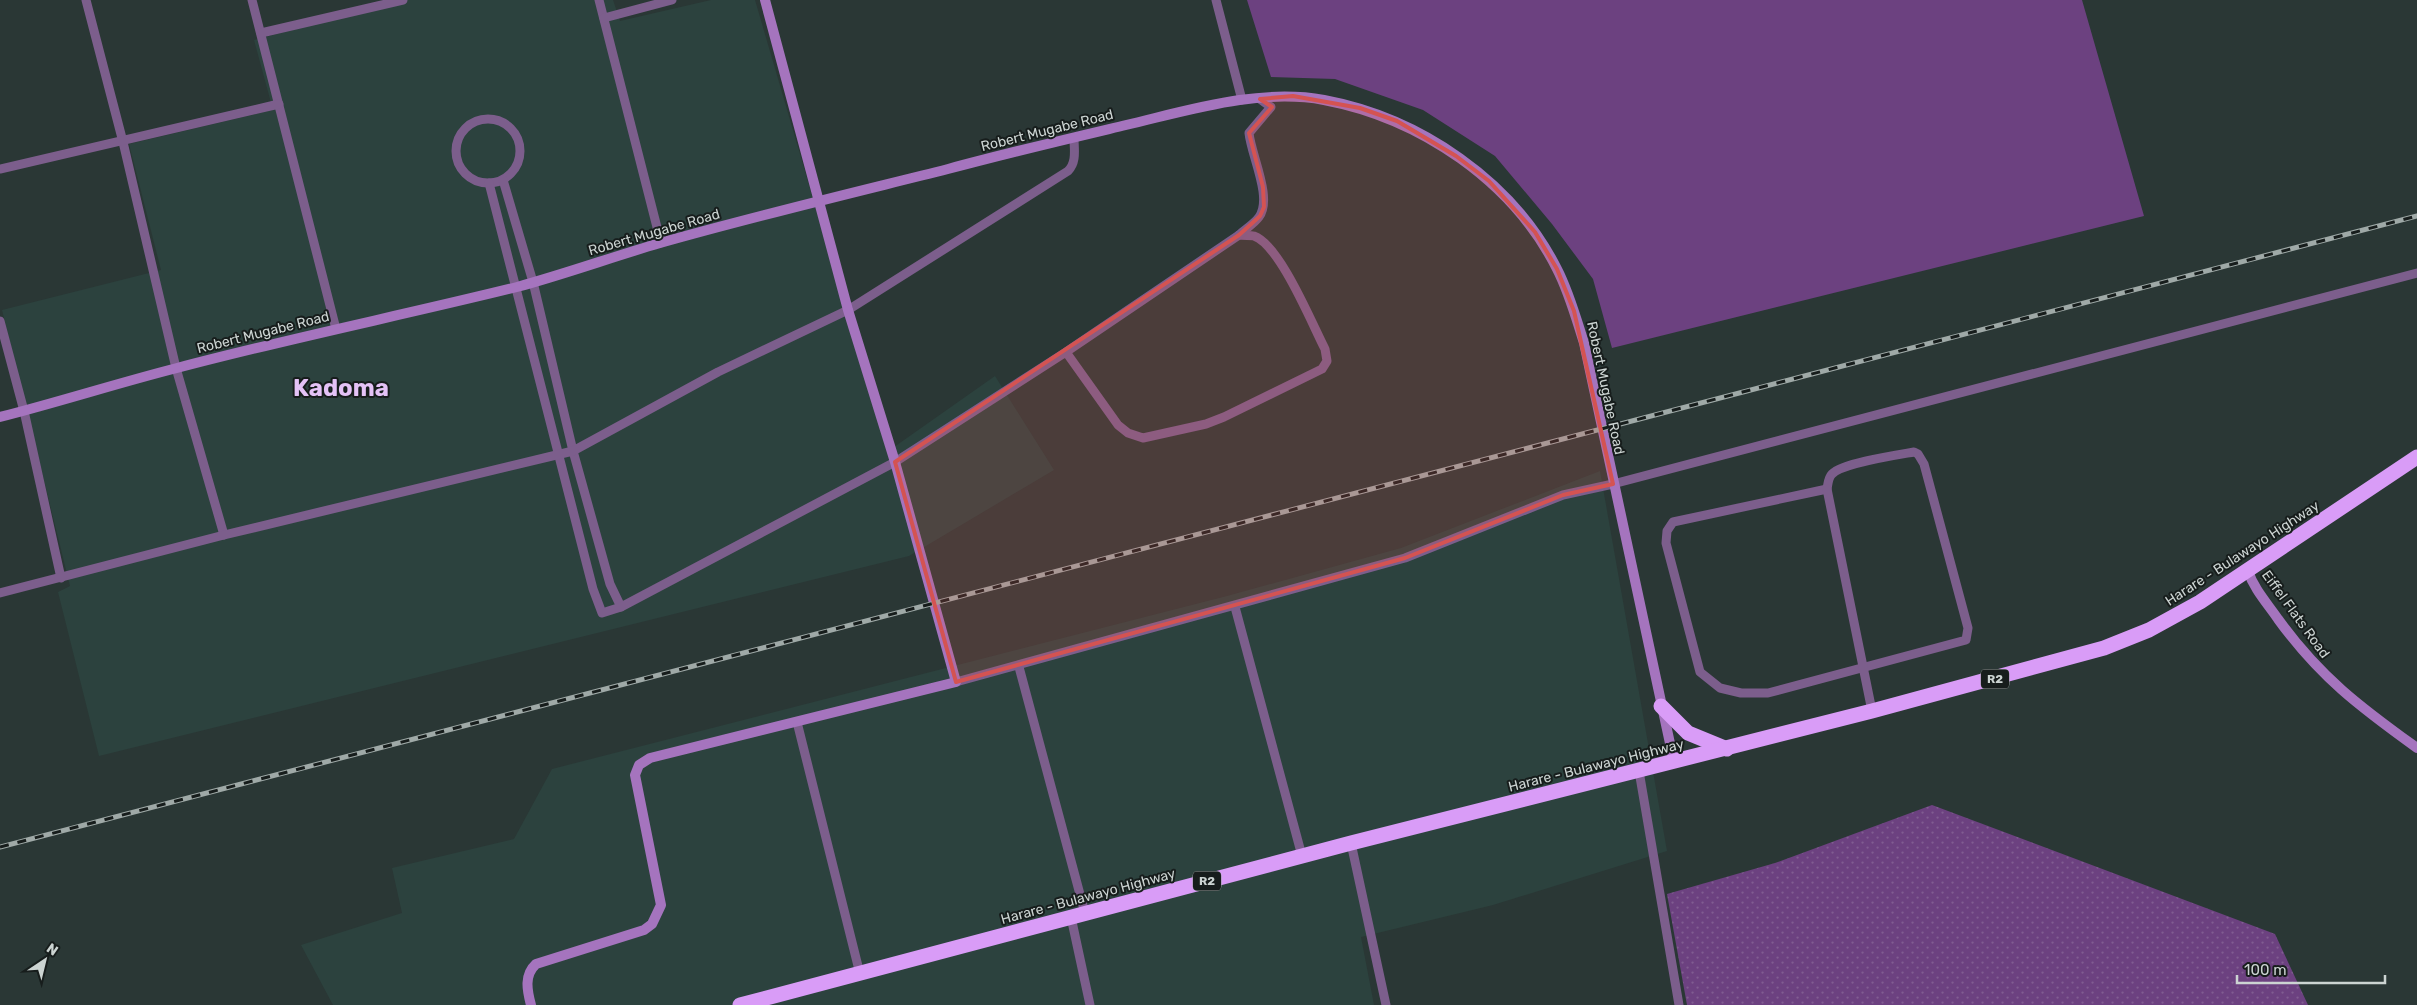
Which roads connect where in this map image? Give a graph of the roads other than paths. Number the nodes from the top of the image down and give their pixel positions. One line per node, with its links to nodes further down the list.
1 (86, 0): 14 (street)
2 (252, 0): 9 (street)
3 (403, 0): 9 (street)
4 (598, 0): 8 (street)
5 (672, 0): 8 (street)
6 (765, 0): 18 (street)
7 (1216, 0): 11 (street)
8 (604, 18): 20 (street)
9 (260, 33): 12 (street)
10 (1260, 99): 11 (street, Robert Mugabe Road); 19 (street); 35 (street, Robert Mugabe Road)
11 (1242, 100): 13 (street, Robert Mugabe Road)
12 (279, 104): 14 (street); 26 (street)
13 (1074, 138): 18 (street, Robert Mugabe Road); 24 (street)
14 (123, 142): 15 (street); 28 (street)
15 (0, 169)
16 (503, 180): 17 (street); 17 (street); 22 (street)
17 (489, 183): 23 (street)
18 (819, 201): 20 (street, Robert Mugabe Road); 24 (street)
19 (1239, 235): 27 (street); 27 (street)
20 (661, 243): 22 (street, Robert Mugabe Road)
21 (2417, 273): 35 (street)
22 (533, 282): 23 (street, Robert Mugabe Road); 31 (street)
23 (516, 287): 26 (street, Robert Mugabe Road); 32 (street)
24 (848, 310): 31 (street); 34 (street)
25 (0, 321): 29 (street)
26 (336, 329): 28 (street, Robert Mugabe Road)
27 (1066, 352): 34 (street)
28 (176, 368): 29 (street, Robert Mugabe Road); 37 (street)
29 (24, 411): 30 (street, Robert Mugabe Road); 39 (street)
30 (0, 417)
31 (572, 451): 32 (street); 41 (street)
32 (560, 454): 37 (street); 41 (street)
33 (2417, 457): 38 (highway, Harare - Bulawayo Highway / R2)
34 (895, 462): 41 (street); 45 (street)
35 (1613, 484): 42 (street); 46 (street, Robert Mugabe Road)
36 (1827, 489): 44 (street); 44 (street); 44 (street)
37 (224, 535): 39 (street)
38 (2248, 571): 47 (highway, Harare - Bulawayo Highway / R2); 49 (street, Eiffel Flats Road)
39 (61, 578): 40 (street)
40 (0, 593)
41 (621, 607)
42 (1234, 607): 43 (street); 54 (street)
43 (1019, 667): 45 (street); 55 (street)
44 (1862, 669): 47 (street)
45 (956, 682): 48 (street)
46 (1661, 706): 50 (highway); 51 (street, Robert Mugabe Road)
47 (1872, 711): 50 (highway, Harare - Bulawayo Highway / R2)
48 (797, 722): 57 (street); 58 (street)
49 (2417, 748)
50 (1727, 749): 51 (highway, Harare - Bulawayo Highway / R2)
51 (1674, 762): 52 (highway, Harare - Bulawayo Highway / R2)
52 (1639, 771): 53 (highway, Harare - Bulawayo Highway / R2); 62 (street)
53 (1351, 843): 54 (highway, Harare - Bulawayo Highway / R2); 61 (street)
54 (1302, 856): 55 (highway, Harare - Bulawayo Highway / R2)
55 (1086, 913): 56 (highway, Harare - Bulawayo Highway / R2)
56 (1070, 917): 57 (highway, Harare - Bulawayo Highway / R2); 60 (street)
57 (860, 974): 59 (highway, Harare - Bulawayo Highway / R2)
58 (531, 1005)
59 (740, 1005)
60 (1090, 1005)
61 (1386, 1005)
62 (1679, 1005)

